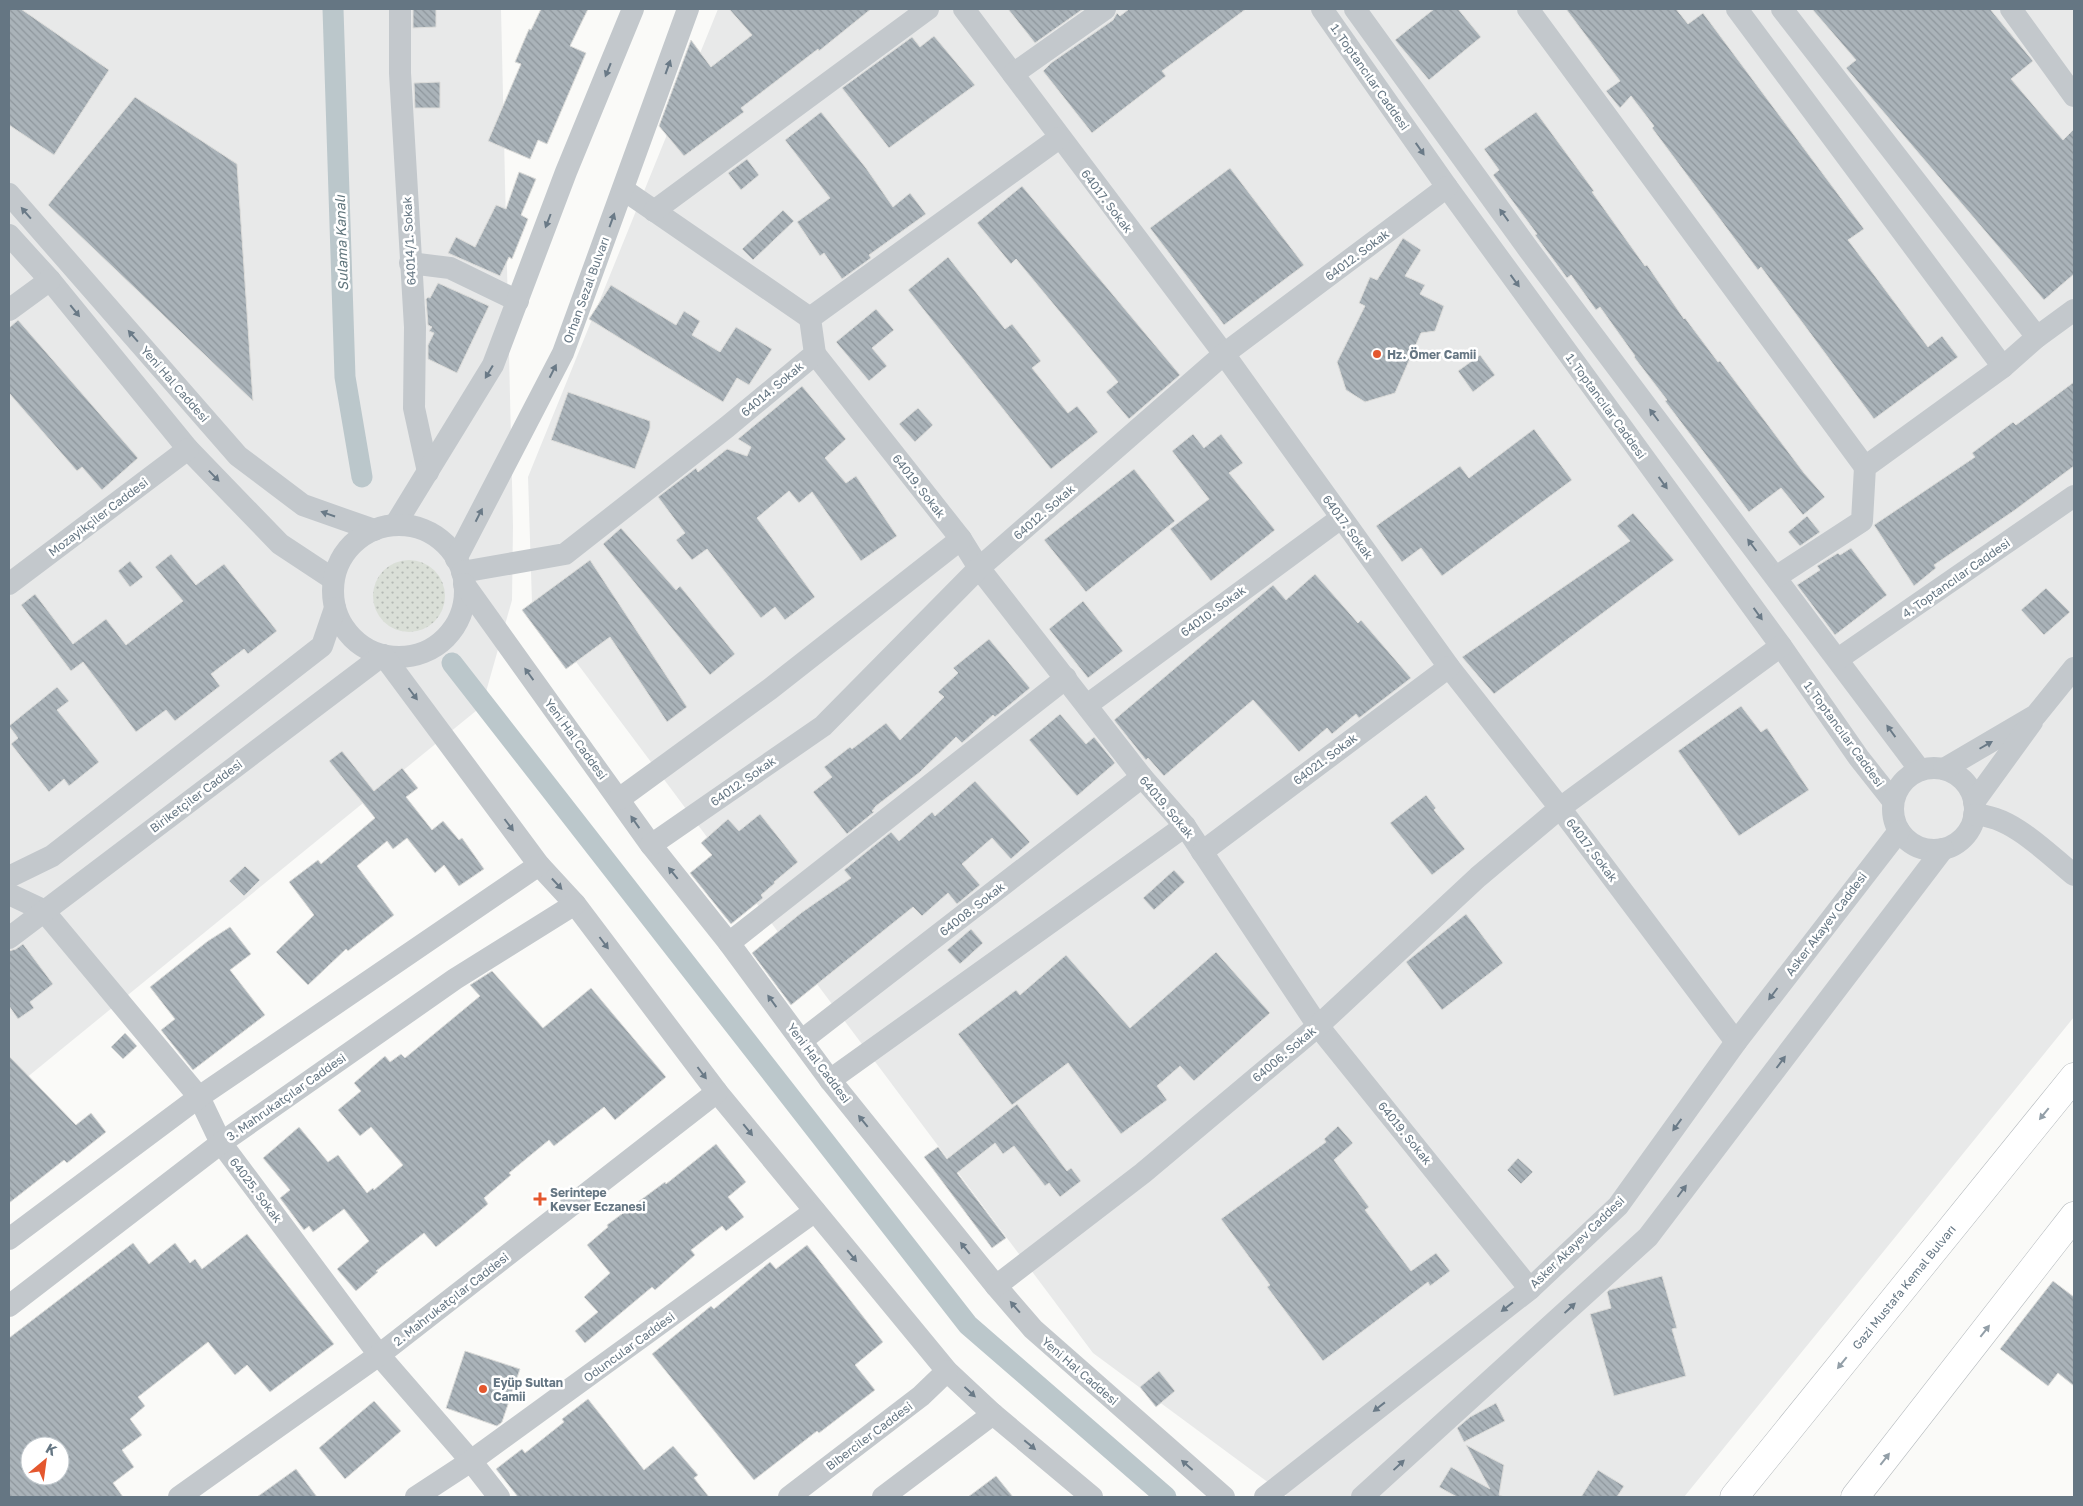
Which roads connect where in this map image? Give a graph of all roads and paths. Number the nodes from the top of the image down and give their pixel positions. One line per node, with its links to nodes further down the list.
1 (400, 9): 21 (street, 64014/1. Sokak)
2 (633, 9): 23 (street, one-way to 23)
3 (688, 9): 17 (street, Orhan Sezal Bulvarı, one-way to 3)
4 (928, 9): 19 (street)
5 (964, 9): 13 (street, 64017. Sokak)
6 (1105, 9): 13 (street)
7 (1322, 9): 16 (street, 1. Toptancılar Caddesi, one-way to 16)
8 (1355, 9): 41 (street, one-way to 8)
9 (1528, 9): 32 (street)
10 (1737, 9): 30 (street)
11 (1782, 9): 27 (street)
12 (2011, 9): 14 (street)
13 (1013, 74): 15 (street, 64017. Sokak)
14 (2074, 96)
15 (1060, 138): 26 (street); 29 (street, 64017. Sokak)
16 (1447, 187): 29 (street, 64012. Sokak); 45 (street, 1. Toptancılar Caddesi, one-way to 45)
17 (624, 190): 19 (street); 40 (street, Orhan Sezal Bulvarı, one-way to 17)
18 (9, 194): 37 (street, Yeni Hal Caddesi, one-way to 18)
19 (654, 211): 26 (street)
20 (9, 235): 22 (street)
21 (410, 263): 23 (street); 33 (street, 64014/1. Sokak)
22 (50, 280): 24 (street); 31 (street, one-way to 31)
23 (518, 301): 33 (street, one-way to 33)
24 (9, 310)
25 (2074, 310): 27 (street)
26 (810, 318): 28 (street, 64014. Sokak)
27 (2037, 337): 30 (street)
28 (814, 354): 38 (street, 64019. Sokak); 40 (street, 64014. Sokak)
29 (1224, 354): 35 (street, 64017. Sokak); 39 (street, 64012. Sokak)
30 (2003, 367): 32 (street)
31 (188, 449): 42 (street, one-way to 42); 43 (street, Mozayikçiler Caddesi)
32 (1865, 467): 41 (street)
33 (428, 472): 36 (street)
34 (2074, 496): 47 (street, 4. Toptancılar Caddesi)
35 (1341, 518): 48 (street, 64017. Sokak); 51 (street, 64010. Sokak)
36 (395, 525): 37 (street, Orhan Sezal Bulvarı); 40 (street, Orhan Sezal Bulvarı)
37 (374, 530): 42 (street, Orhan Sezal Bulvarı)
38 (961, 539): 39 (street, 64019. Sokak); 56 (street)
39 (980, 568): 50 (street, 64019. Sokak); 62 (street, 64012. Sokak)
40 (461, 571): 46 (street, Orhan Sezal Bulvarı); 56 (street, Yeni Hal Caddesi, one-way to 40)
41 (1776, 577): 47 (street)
42 (334, 579): 44 (street, Orhan Sezal Bulvarı)
43 (9, 584)
44 (335, 608): 46 (street, Orhan Sezal Bulvarı); 67 (street)
45 (1782, 646): 57 (street, 1. Toptancılar Caddesi); 58 (street, 64006. Sokak)
46 (384, 655): 65 (street, one-way to 65); 70 (street, Biriketçiler Caddesi)
47 (1838, 659): 54 (street, one-way to 47)
48 (1449, 667): 58 (street, 64017. Sokak); 64 (street, 64021. Sokak)
49 (2074, 668): 52 (street)
50 (1066, 678): 51 (street, 64019. Sokak); 72 (street)
51 (1086, 706): 55 (street, 64019. Sokak)
52 (2036, 715): 53 (street, one-way to 52); 59 (street)
53 (1944, 769): 54 (street); 59 (street)
54 (1920, 770): 57 (street)
55 (1142, 778): 60 (street, 64019. Sokak); 74 (street, 64008. Sokak)
56 (619, 799): 62 (street, Yeni Hal Caddesi, one-way to 56)
57 (1893, 801): 61 (street)
58 (1560, 808): 73 (street, 64006. Sokak); 75 (street, 64017. Sokak)
59 (1974, 808): 63 (street); 66 (street)
60 (1184, 826): 64 (street, 64019. Sokak); 77 (street)
61 (1899, 831): 63 (street); 75 (street, Asker Akayev Caddesi, one-way to 75)
62 (651, 845): 72 (street, Yeni Hal Caddesi, one-way to 62)
63 (1943, 849): 99 (street, one-way to 63)
64 (1202, 852): 73 (street, 64019. Sokak)
65 (539, 864): 69 (street, one-way to 69); 79 (street)
66 (2074, 876)
67 (9, 877)
68 (9, 894): 70 (street, 64025. Sokak)
69 (575, 904): 78 (street, one-way to 78); 80 (street, 3. Mahrukatçılar Caddesi)
70 (43, 910): 71 (street, Biriketçiler Caddesi); 79 (street, 64025. Sokak)
71 (9, 938)
72 (729, 943): 74 (street, Yeni Hal Caddesi, one-way to 72)
73 (1318, 1026): 84 (street, 64006. Sokak); 85 (street, 64019. Sokak)
74 (801, 1040): 77 (street, Yeni Hal Caddesi)
75 (1736, 1042): 85 (street, Asker Akayev Caddesi, one-way to 85)
76 (2074, 1076): 100 (highway, Gazi Mustafa Kemal Bulvarı, one-way to 100)
77 (830, 1080): 84 (street, Yeni Hal Caddesi, one-way to 77)
78 (717, 1092): 81 (street, one-way to 81); 87 (street, 2. Mahrukatçılar Caddesi)
79 (199, 1098): 80 (street, 64025. Sokak); 83 (street)
80 (221, 1143): 86 (street, 3. Mahrukatçılar Caddesi); 87 (street, 64025. Sokak)
81 (815, 1211): 88 (street, one-way to 88); 90 (street, Oduncular Caddesi)
82 (2074, 1216): 101 (highway, one-way to 82)
83 (9, 1239)
84 (996, 1286): 97 (street, Yeni Hal Caddesi, one-way to 84)
85 (1530, 1288): 98 (street, Asker Akayev Caddesi, one-way to 98)
86 (9, 1306)
87 (378, 1355): 90 (street, 64025. Sokak); 91 (street, 2. Mahrukatçılar Caddesi)
88 (947, 1371): 89 (street, one-way to 89); 94 (street, Biberciler Caddesi)
89 (993, 1414): 95 (street); 96 (street, one-way to 96)
90 (471, 1461): 92 (street, Oduncular Caddesi); 93 (street, 64025. Sokak)
91 (179, 1497)
92 (416, 1497)
93 (499, 1497)
94 (789, 1497)
95 (883, 1497)
96 (1092, 1497)
97 (1224, 1497)
98 (1265, 1497)
99 (1362, 1497)
100 (1734, 1497)
101 (1855, 1497)

